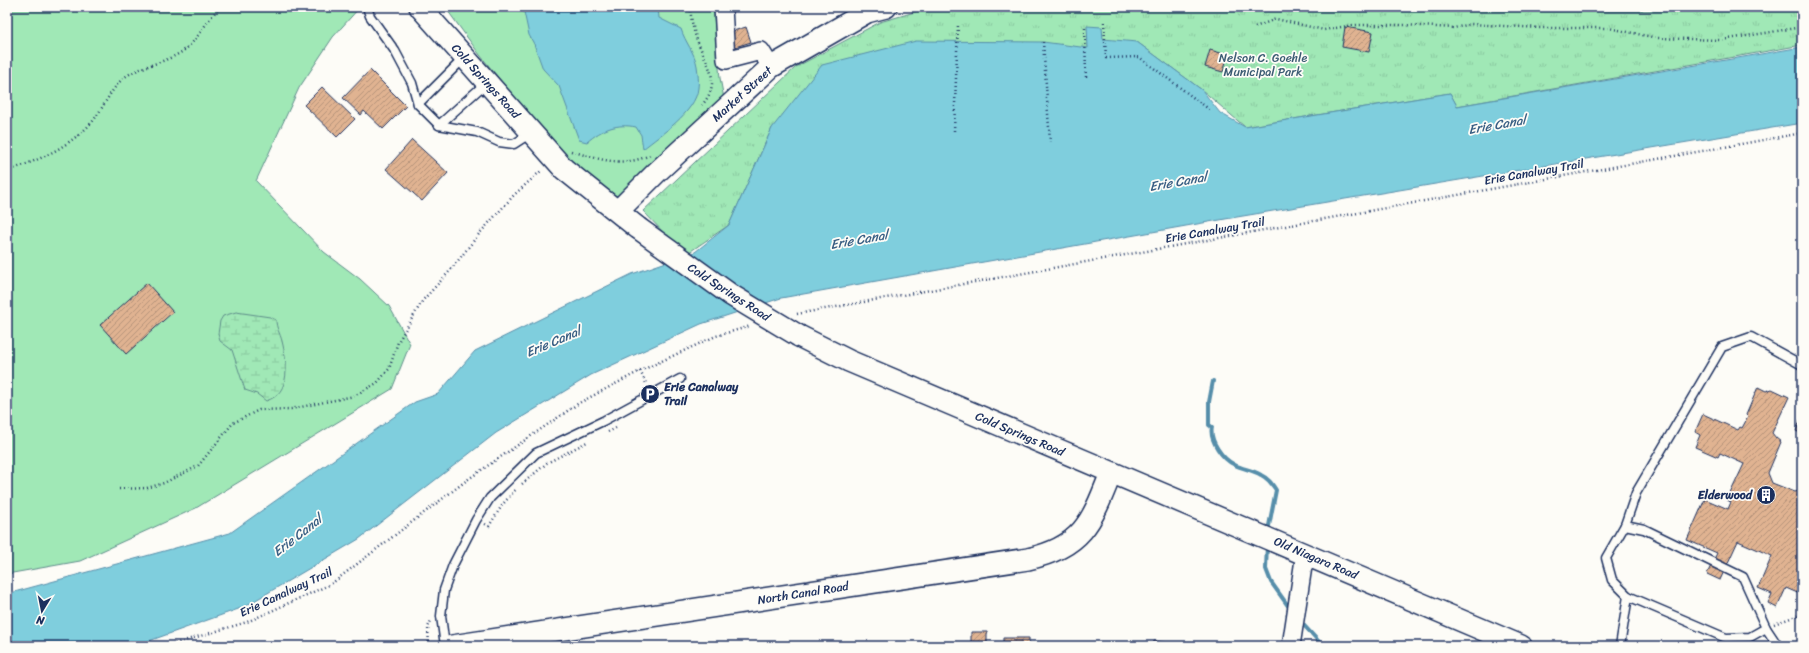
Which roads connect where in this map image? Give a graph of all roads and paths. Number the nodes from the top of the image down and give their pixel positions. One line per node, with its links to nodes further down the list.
1 (221, 7): 28 (path)
2 (367, 7): 17 (lane)
3 (420, 7): 13 (street, Cold Springs Road)
4 (690, 7): 18 (path)
5 (723, 7): 14 (street)
6 (886, 7): 14 (street, Market Street)
7 (1104, 22): 19 (path)
8 (958, 25): 21 (path)
9 (1255, 26): 10 (path)
10 (1802, 27)
11 (1085, 28): 15 (path)
12 (1043, 42): 24 (path)
13 (464, 57): 16 (street, Cold Springs Road); 17 (lane)
14 (771, 67): 29 (street, Market Street)
15 (1086, 80)
16 (487, 82): 20 (lane); 22 (street, Cold Springs Road)
17 (418, 104): 20 (lane)
18 (702, 106)
19 (1210, 110)
20 (439, 125): 22 (lane)
21 (954, 131)
22 (531, 132): 29 (street, Cold Springs Road)
23 (1802, 133): 30 (path, Erie Canalway Trail)
24 (1050, 142)
25 (564, 150): 26 (path)
26 (654, 152)
27 (547, 165): 40 (path)
28 (7, 171)
29 (618, 211): 39 (street, Cold Springs Road, bridge)
30 (795, 315)
31 (752, 326): 33 (path, Erie Canalway Trail)
32 (1802, 365): 42 (lane)
33 (640, 371): 35 (path); 48 (path, Erie Canalway Trail)
34 (680, 379): 35 (lane)
35 (652, 394): 41 (lane)
36 (616, 428): 37 (path)
37 (602, 435)
38 (589, 442): 41 (path)
39 (1111, 473): 43 (street, Old Niagara Road); 51 (street, North Canal Road)
40 (119, 489)
41 (476, 520): 50 (lane)
42 (1625, 525): 44 (lane); 47 (lane)
43 (1305, 554): 52 (street); 53 (street, Old Niagara Road)
44 (1628, 596): 47 (lane); 54 (lane)
45 (1802, 614): 47 (path)
46 (432, 616): 49 (path)
47 (1766, 628): 55 (lane)
48 (167, 646)
49 (429, 646)
50 (445, 646)
51 (452, 646)
52 (1291, 646)
53 (1521, 646)
54 (1620, 646)
55 (1778, 646)

